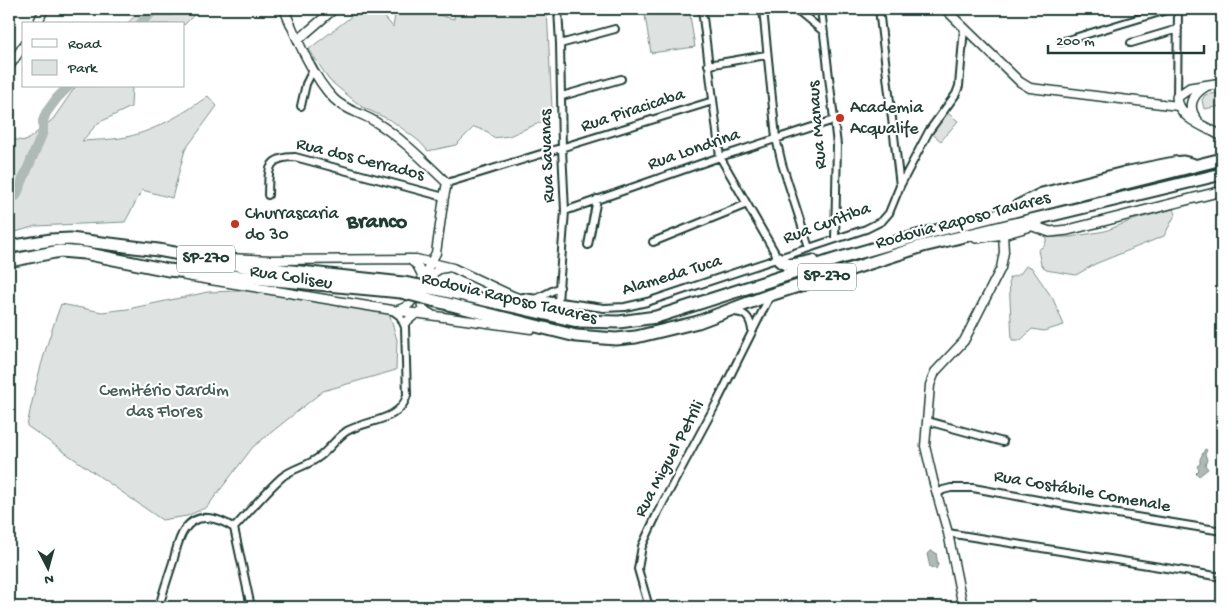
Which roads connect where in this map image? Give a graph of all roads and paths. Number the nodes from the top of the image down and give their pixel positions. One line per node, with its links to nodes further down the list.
1 (44, 9): 13 (street)
2 (284, 9): 18 (street)
3 (334, 9): 18 (street)
4 (558, 9): 21 (street, Rua Savanas)
5 (702, 9): 24 (street)
6 (763, 9): 23 (street)
7 (796, 9): 17 (street)
8 (821, 9): 17 (street, Rua Manaus)
9 (879, 9): 48 (street)
10 (945, 9): 14 (street)
11 (1170, 9): 19 (street)
12 (1178, 9): 16 (street)
13 (38, 22)
14 (964, 28): 36 (street); 48 (street, Rua Curitiba)
15 (615, 29): 21 (street)
16 (1178, 29): 20 (street); 27 (street)
17 (824, 32): 39 (street, Rua Manaus)
18 (298, 40): 26 (street)
19 (1061, 42)
20 (1131, 43)
21 (560, 44): 32 (street, Rua Savanas)
22 (22, 48): 25 (street)
23 (766, 55): 24 (street); 42 (street)
24 (708, 65): 35 (street)
25 (9, 66)
26 (313, 70): 37 (street); 47 (street)
27 (1177, 78): 31 (street); 33 (street)
28 (621, 79): 32 (street)
29 (1222, 83): 30 (main road)
30 (1209, 84): 31 (main road); 34 (main road)
31 (1187, 89): 33 (main road); 34 (main road)
32 (562, 96): 43 (street, Rua Savanas)
33 (1177, 96): 36 (street); 38 (main road)
34 (1192, 100): 38 (main road); 40 (main road)
35 (713, 101): 43 (street, Rua Piracicaba); 44 (street)
36 (1166, 104): 38 (street)
37 (301, 106)
38 (1181, 109): 40 (main road)
39 (834, 120): 42 (street, Rua Londrina); 58 (street, Rua Manaus)
40 (1201, 124): 41 (main road)
41 (1222, 136)
42 (776, 138): 44 (street, Rua Londrina); 63 (street)
43 (562, 149): 47 (street, Rua Piracicaba); 55 (street, Rua Savanas)
44 (720, 157): 52 (street, Rua Londrina); 53 (street)
45 (1222, 159): 68 (highway, Rodovia Raposo Tavares / SP-270)
46 (1222, 174): 54 (highway, Rodovia Raposo Tavares / SP-270)
47 (447, 183): 51 (street)
48 (900, 186): 58 (street, Rua Curitiba)
49 (1222, 191): 56 (main road)
50 (268, 195): 51 (street, Rua dos Cerrados)
51 (444, 197): 64 (street)
52 (597, 200): 55 (street, Rua Londrina); 60 (street)
53 (747, 204): 59 (street); 67 (street)
54 (1098, 204): 56 (main road); 61 (highway, Rodovia Raposo Tavares / SP-270)
55 (565, 211): 76 (street, Rua Savanas)
56 (1033, 226): 57 (main road)
57 (1003, 234): 61 (main road); 93 (street)
58 (835, 239): 63 (street, Rua Curitiba)
59 (653, 242)
60 (588, 246)
61 (924, 246): 80 (highway, Rodovia Raposo Tavares / SP-270)
62 (9, 247): 65 (highway, Rodovia Raposo Tavares / SP-270)
63 (809, 248): 67 (street, Rua Curitiba)
64 (436, 253): 70 (street); 71 (street)
65 (198, 257): 66 (street, Alameda Tuca); 77 (highway, Rodovia Raposo Tavares / SP-270)
66 (409, 258): 70 (street, Alameda Tuca); 74 (street)
67 (778, 258): 68 (highway); 84 (street, Alameda Tuca)
68 (837, 259): 89 (highway, Rodovia Raposo Tavares / SP-270)
69 (9, 261): 73 (highway, Rodovia Raposo Tavares / SP-270)
70 (430, 262): 71 (street, Alameda Tuca); 74 (street)
71 (442, 265): 72 (street, Alameda Tuca)
72 (453, 268): 81 (street, Alameda Tuca); 88 (street)
73 (168, 270): 75 (highway, Rodovia Raposo Tavares / SP-270); 78 (street, Rua Coliseu)
74 (423, 277): 83 (street)
75 (244, 278): 77 (highway, Rodovia Raposo Tavares / SP-270); 78 (highway)
76 (560, 287): 82 (street); 84 (street, Rua Savanas)
77 (402, 288): 79 (highway, Rodovia Raposo Tavares / SP-270, bridge)
78 (271, 290): 85 (street, Rua Coliseu)
79 (434, 294): 89 (highway, Rodovia Raposo Tavares / SP-270); 92 (highway, Rodovia Raposo Tavares / SP-270)
80 (770, 295): 87 (highway, Rodovia Raposo Tavares / SP-270); 91 (street, Rua Miguel Petrili)
81 (513, 296): 82 (street, Alameda Tuca); 89 (street, Alameda Tuca)
82 (536, 299): 84 (street, Alameda Tuca)
83 (413, 300): 85 (street); 86 (street)
84 (558, 302)
85 (395, 310): 86 (street, Rua Coliseu); 90 (street)
86 (414, 313): 88 (street, Rua Coliseu); 90 (street)
87 (721, 313): 91 (street); 92 (highway, Rodovia Raposo Tavares / SP-270)
88 (434, 315): 92 (street, Rua Coliseu)
89 (598, 322)
90 (406, 325): 96 (street)
91 (752, 330): 102 (street, Rua Miguel Petrili)
92 (576, 336)
93 (927, 421): 94 (street); 95 (street)
94 (1003, 442)
95 (937, 494): 97 (street, Rua Costábile Comenale); 98 (street)
96 (234, 528): 100 (street); 101 (street)
97 (1222, 531)
98 (948, 533): 99 (street); 103 (street)
99 (1222, 577)
100 (159, 607)
101 (251, 607)
102 (649, 607)
103 (963, 607)

